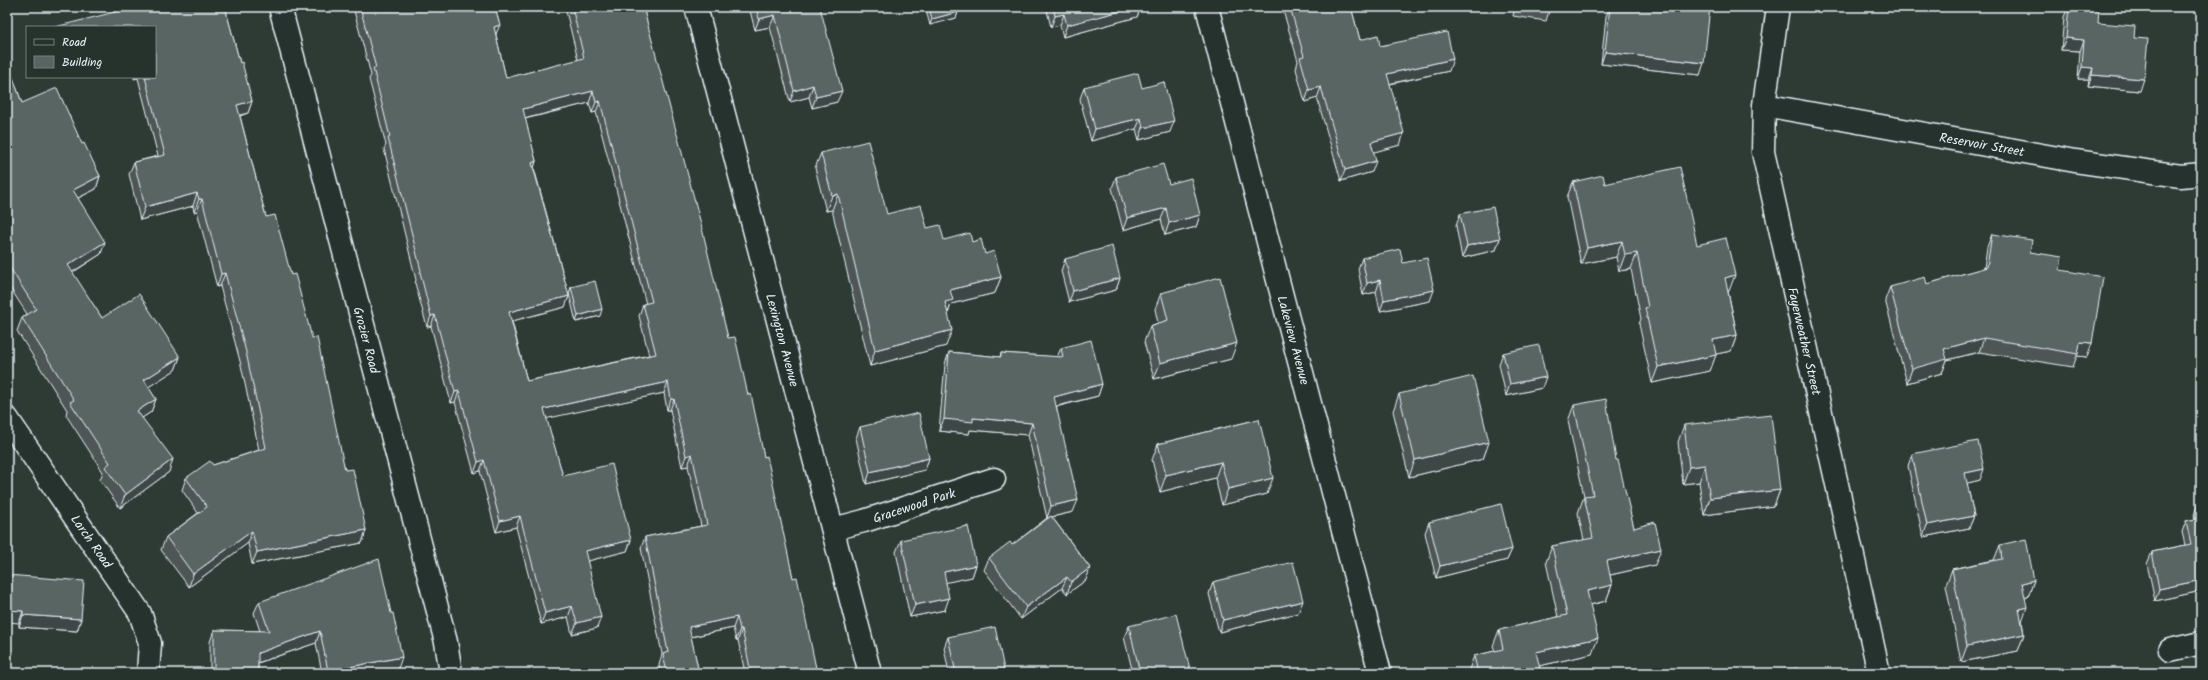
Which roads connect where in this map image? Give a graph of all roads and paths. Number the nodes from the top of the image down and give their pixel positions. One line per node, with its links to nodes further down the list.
1 (280, 7): 13 (street, Grozier Road)
2 (696, 7): 9 (street, Lexington Avenue)
3 (1207, 7): 15 (street, Lakeview Avenue)
4 (1778, 7): 5 (street, Fayerweather Street)
5 (1764, 105): 6 (street, Reservoir Street); 16 (street, Fayerweather Street)
6 (2201, 174)
7 (7, 418): 12 (street, Larch Road)
8 (994, 480): 9 (street, Gracewood Park)
9 (833, 529): 14 (street, Lexington Avenue)
10 (2201, 643): 11 (street)
11 (2170, 650)
12 (148, 673)
13 (451, 673)
14 (870, 673)
15 (1380, 673)
16 (1880, 673)

